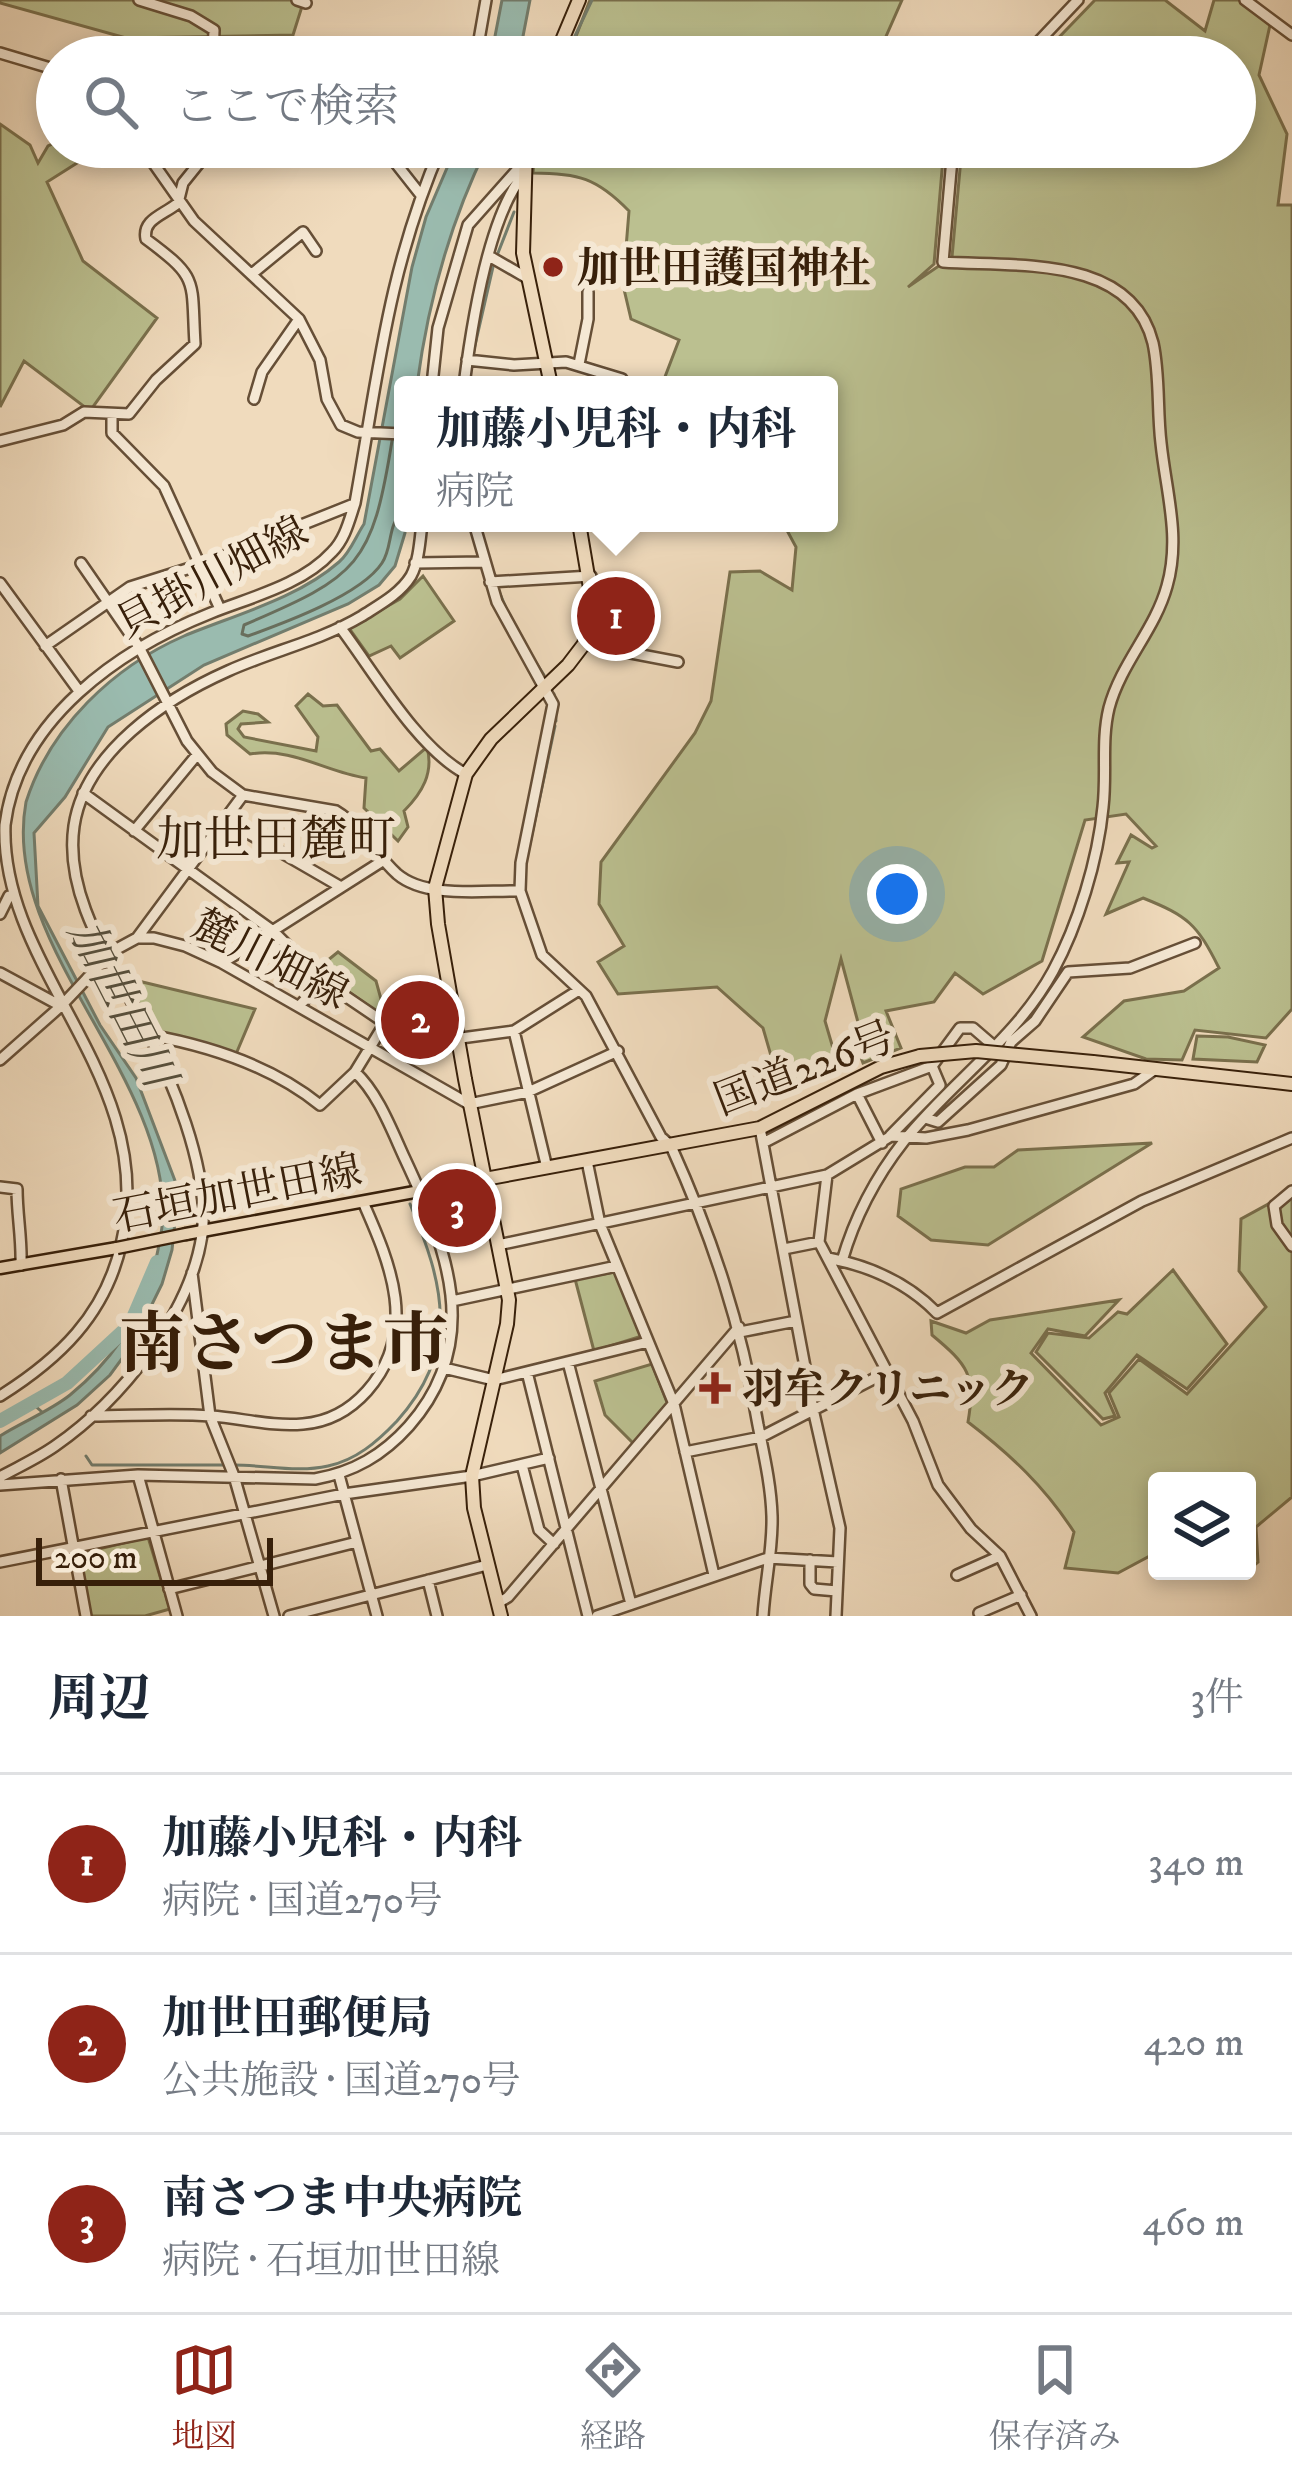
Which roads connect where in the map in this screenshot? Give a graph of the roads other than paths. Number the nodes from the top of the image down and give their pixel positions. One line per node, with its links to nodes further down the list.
1 (140, 0): 7 (street)
2 (486, 0): 8 (street)
3 (579, 0): 9 (highway)
4 (1078, 0): 10 (street)
5 (1245, 0): 6 (street)
6 (1292, 35)
7 (214, 36)
8 (480, 36)
9 (564, 36)
10 (1044, 36)
11 (0, 53): 12 (street)
12 (36, 64)
13 (156, 168): 22 (street)
14 (195, 168): 22 (street)
15 (400, 168): 21 (street)
16 (432, 168): 21 (street, 貝掛川畑線)
17 (518, 168): 32 (street)
18 (522, 168): 24 (street)
19 (525, 168): 26 (highway)
20 (951, 168): 90 (street)
21 (420, 194): 38 (street, 貝掛川畑線)
22 (178, 203): 25 (street); 37 (street)
23 (316, 251): 25 (street)
24 (489, 256): 26 (street); 29 (street)
25 (253, 274): 28 (street)
26 (529, 279): 30 (highway)
27 (589, 292): 31 (street)
28 (299, 319): 36 (street); 38 (street)
29 (467, 360): 30 (street); 33 (street)
30 (546, 364): 31 (street); 34 (highway)
31 (579, 364): 35 (street)
32 (433, 376)
33 (465, 376)
34 (549, 376)
35 (613, 376)
36 (254, 399)
37 (112, 415): 40 (street); 47 (street)
38 (368, 430): 39 (street); 41 (street, 貝掛川畑線)
39 (394, 433)
40 (0, 441)
41 (355, 503): 47 (street); 53 (street, 貝掛川畑線)
42 (420, 532): 48 (street)
43 (476, 532): 45 (street)
44 (581, 532): 49 (highway)
45 (484, 562): 48 (street); 50 (street)
46 (81, 563): 52 (street)
47 (199, 563): 52 (street); 53 (street)
48 (415, 563): 54 (street)
49 (591, 576): 50 (street); 55 (highway)
50 (490, 582): 59 (street)
51 (0, 583): 56 (street)
52 (107, 601): 56 (street); 57 (street)
53 (220, 609): 57 (street, 貝掛川畑線)
54 (340, 627): 61 (street); 63 (street)
55 (584, 644): 58 (street); 59 (highway)
56 (46, 646): 60 (street)
57 (140, 650): 60 (street, 貝掛川畑線); 61 (street)
58 (679, 662)
59 (546, 686): 63 (highway); 72 (street)
60 (79, 692): 73 (street, 貝掛川畑線)
61 (166, 703): 62 (street); 64 (street)
62 (196, 756): 65 (street); 67 (street)
63 (466, 774): 71 (highway)
64 (83, 793): 67 (street); 78 (street)
65 (243, 795): 66 (street); 68 (street)
66 (225, 820): 69 (street); 70 (street)
67 (134, 831): 69 (street)
68 (383, 860): 70 (street); 71 (street)
69 (188, 871): 75 (street); 76 (street)
70 (341, 887): 75 (street)
71 (435, 888): 72 (street); 88 (highway)
72 (520, 891): 82 (street)
73 (9, 896): 74 (street); 83 (street, 貝掛川畑線)
74 (0, 914)
75 (273, 931): 79 (street); 81 (street)
76 (136, 938): 78 (street, 麓川畑線); 79 (street, 麓川畑線)
77 (1195, 943): 100 (street)
78 (106, 958): 83 (street, 麓川畑線); 87 (street)
79 (222, 963): 84 (street, 麓川畑線)
80 (0, 974): 83 (street)
81 (323, 981): 84 (street); 85 (street)
82 (579, 990): 86 (street); 91 (street)
83 (63, 1004): 92 (street, 麓川畑線); 138 (street, 貝掛川畑線)
84 (298, 1006): 89 (street, 麓川畑線)
85 (385, 1022): 88 (street); 89 (street)
86 (514, 1031): 88 (street); 97 (street)
87 (149, 1035): 95 (street); 117 (street)
88 (458, 1039): 99 (highway)
89 (370, 1046): 95 (street); 99 (street, 麓川畑線)
90 (995, 1047): 93 (street); 100 (street)
91 (617, 1051): 97 (street); 105 (street)
92 (0, 1060)
93 (932, 1066): 98 (street); 104 (street)
94 (1154, 1070): 96 (highway, 国道226号); 101 (highway, 国道226号, bridge); 102 (street)
95 (356, 1072): 113 (street)
96 (1292, 1084)
97 (528, 1092): 99 (street); 107 (street)
98 (856, 1094): 101 (street); 104 (street)
99 (469, 1104): 109 (highway)
100 (925, 1118): 102 (street)
101 (762, 1136): 105 (highway, 国道226号); 111 (street)
102 (906, 1138): 104 (street); 123 (street)
103 (1292, 1138): 123 (street)
104 (886, 1140): 108 (street)
105 (671, 1146): 106 (highway, 国道226号); 115 (street)
106 (587, 1161): 107 (highway, 国道226号); 116 (street)
107 (548, 1168): 109 (highway, 国道226号)
108 (827, 1175): 111 (street); 118 (street)
109 (485, 1179): 113 (main road, 石垣加世田線); 119 (highway)
110 (0, 1187): 124 (street)
111 (774, 1187): 115 (street); 121 (street)
112 (1292, 1191): 120 (street)
113 (417, 1192): 114 (main road, 石垣加世田線); 129 (street)
114 (365, 1202): 117 (main road, 石垣加世田線); 142 (street)
115 (697, 1204): 116 (street); 131 (street)
116 (600, 1224): 119 (street); 125 (street)
117 (202, 1232): 124 (main road, 石垣加世田線, bridge); 127 (street)
118 (819, 1242): 121 (street); 122 (street)
119 (498, 1245): 128 (highway)
120 (1292, 1246)
121 (784, 1249): 130 (street)
122 (828, 1258): 123 (street); 136 (street)
123 (842, 1261)
124 (21, 1265): 126 (main road, 石垣加世田線)
125 (617, 1266): 128 (street); 132 (street)
126 (0, 1268)
127 (192, 1273): 141 (street); 142 (street)
128 (507, 1291): 129 (street); 137 (highway)
129 (452, 1301): 134 (street)
130 (796, 1322): 131 (street); 140 (street)
131 (739, 1330): 139 (street); 143 (street)
132 (648, 1342): 133 (street); 139 (street)
133 (568, 1362): 135 (street); 153 (street)
134 (444, 1368): 137 (street); 149 (street)
135 (527, 1372): 137 (street); 145 (street)
136 (884, 1372): 140 (street); 161 (street)
137 (494, 1380): 150 (highway)
138 (0, 1396)
139 (674, 1404): 144 (street); 153 (street)
140 (813, 1409): 143 (street); 165 (street)
141 (92, 1416): 142 (street); 152 (street)
142 (210, 1416): 148 (street)
143 (760, 1437): 144 (street); 162 (street)
144 (686, 1452): 168 (street)
145 (550, 1458): 146 (street); 156 (street)
146 (522, 1465): 150 (street); 159 (street)
147 (138, 1474): 148 (street); 151 (street); 157 (street)
148 (234, 1474): 149 (street); 155 (street)
149 (339, 1475): 154 (street)
150 (472, 1476): 154 (street); 166 (highway)
151 (61, 1479): 152 (street); 160 (street)
152 (0, 1481)
153 (602, 1487): 156 (street); 175 (street)
154 (344, 1494): 155 (street); 158 (street)
155 (246, 1515): 157 (street); 167 (street)
156 (568, 1527): 159 (street); 185 (street)
157 (153, 1532): 160 (street); 171 (street)
158 (357, 1542): 167 (street); 173 (street)
159 (554, 1544): 176 (street)
160 (75, 1548): 164 (street); 179 (street)
161 (1000, 1556): 169 (street); 174 (street)
162 (768, 1558): 163 (street); 168 (street); 186 (street)
163 (810, 1560): 165 (street); 172 (street)
164 (0, 1562)
165 (838, 1562): 172 (street)
166 (487, 1564): 170 (street); 176 (highway)
167 (261, 1566): 171 (street); 181 (street)
168 (713, 1575): 175 (street)
169 (956, 1575)
170 (428, 1580): 173 (street); 184 (street)
171 (169, 1589): 178 (street)
172 (837, 1591): 187 (street)
173 (372, 1594): 182 (street); 183 (street)
174 (1021, 1595): 177 (street); 188 (street)
175 (631, 1604): 185 (street)
176 (500, 1610)
177 (979, 1613)
178 (176, 1615): 180 (street)
179 (86, 1616)
180 (162, 1616)
181 (274, 1616)
182 (290, 1616)
183 (377, 1616)
184 (436, 1616)
185 (592, 1616)
186 (763, 1616)
187 (836, 1616)
188 (1031, 1616)

